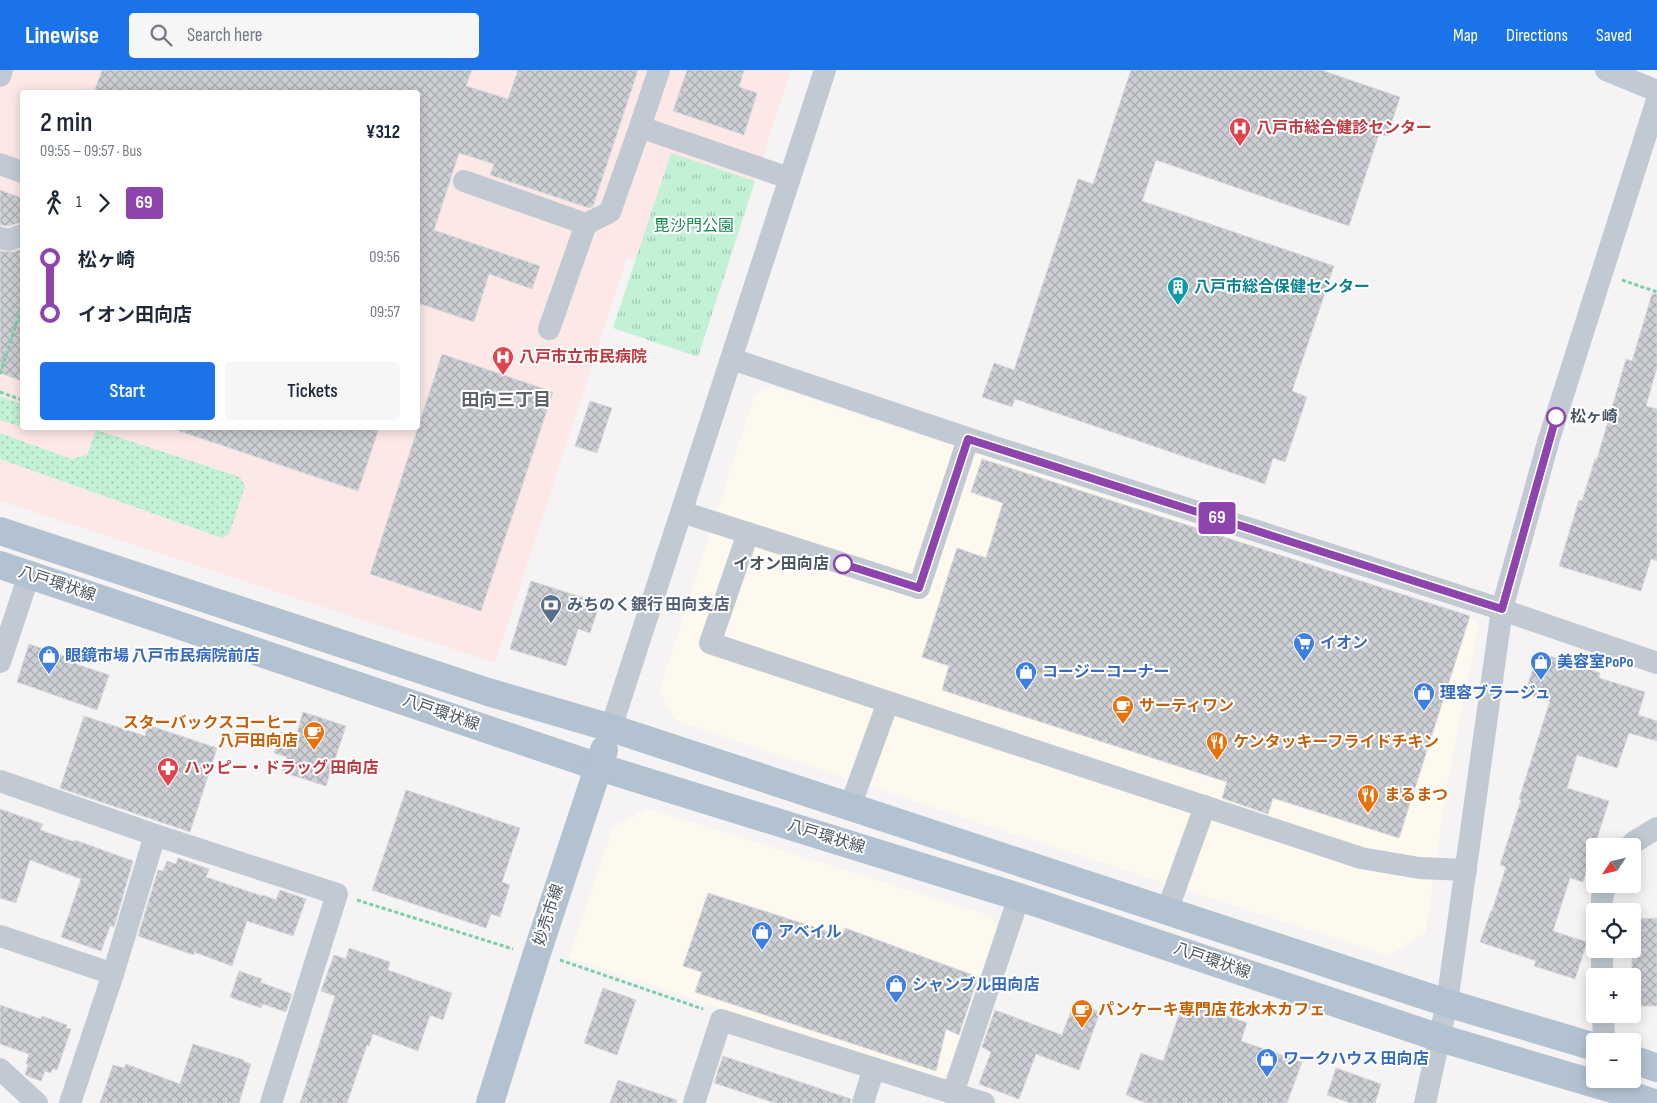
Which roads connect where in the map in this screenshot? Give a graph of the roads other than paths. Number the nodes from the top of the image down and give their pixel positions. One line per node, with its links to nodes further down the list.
1 (2, 70): 5 (street)
2 (659, 70): 8 (street)
3 (825, 70): 11 (street)
4 (1606, 70): 6 (street)
5 (0, 76)
6 (1657, 91)
7 (1657, 100): 24 (street)
8 (640, 127): 11 (street); 13 (street)
9 (0, 164): 10 (street)
10 (20, 171)
11 (789, 178): 17 (street)
12 (464, 181): 13 (street)
13 (586, 224): 16 (street)
14 (20, 236): 15 (street)
15 (0, 238)
16 (549, 329)
17 (732, 359): 18 (street); 19 (street)
18 (968, 439): 21 (street); 24 (street)
19 (682, 512): 21 (street); 28 (street)
20 (0, 531): 28 (main road, 八戸環状線)
21 (748, 533): 27 (street)
22 (0, 565): 23 (main road, 八戸環状線)
23 (29, 575): 26 (street); 29 (main road, 八戸環状線)
24 (1502, 609): 25 (street); 36 (street)
25 (1656, 658)
26 (0, 662)
27 (888, 702): 31 (street); 32 (street)
28 (611, 728): 29 (main road, 妙売市線); 32 (main road, 八戸環状線)
29 (599, 767): 37 (main road, 八戸環状線); 53 (main road, 妙売市線)
30 (0, 781): 34 (street)
31 (1205, 806): 36 (street); 38 (street)
32 (850, 807): 38 (main road, 八戸環状線)
33 (1657, 828): 35 (street)
34 (154, 835): 40 (street); 52 (street)
35 (1641, 838)
36 (1466, 870): 41 (street)
37 (1019, 897): 42 (main road, 八戸環状線); 48 (street)
38 (1167, 911): 41 (main road, 八戸環状線)
39 (0, 936): 40 (street)
40 (113, 974): 51 (street)
41 (1447, 1002): 42 (street); 43 (main road, 八戸環状線)
42 (1440, 1038): 49 (main road, 八戸環状線); 57 (street)
43 (1586, 1044)
44 (1641, 1062): 46 (main road)
45 (874, 1068): 48 (street); 54 (street); 55 (street)
46 (1657, 1068)
47 (0, 1069): 50 (street)
48 (953, 1093): 56 (street)
49 (1609, 1095): 58 (main road, 八戸環状線)
50 (37, 1103)
51 (70, 1103)
52 (271, 1103)
53 (490, 1103)
54 (694, 1103)
55 (863, 1103)
56 (984, 1103)
57 (1425, 1103)
58 (1654, 1103)

